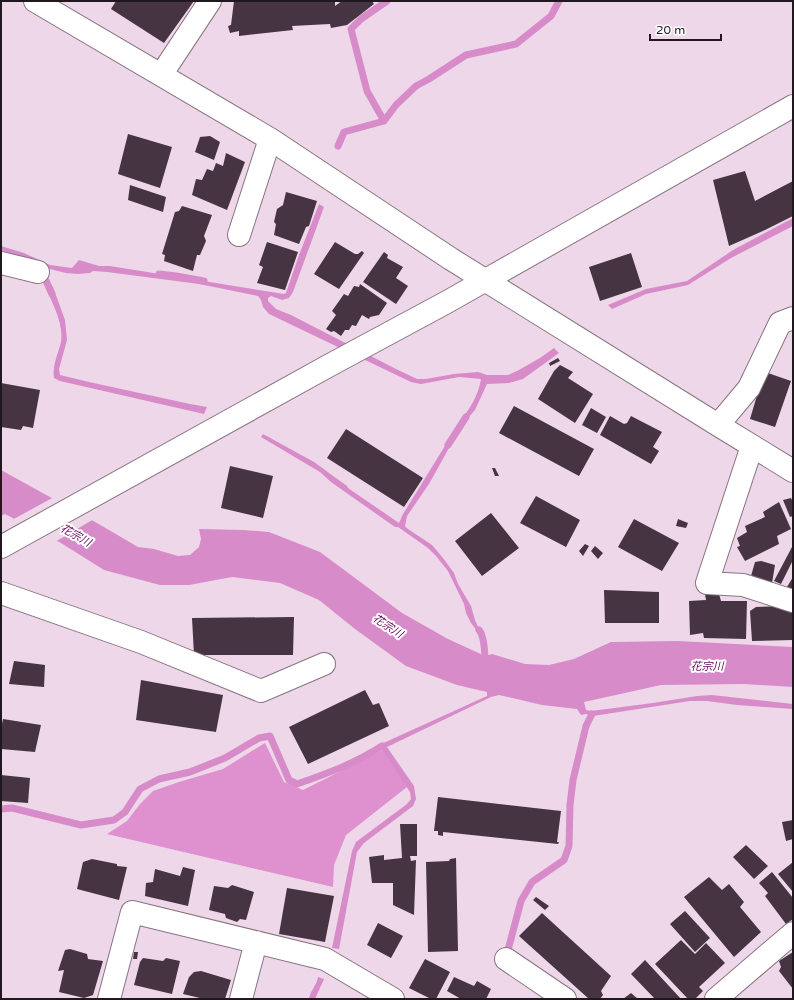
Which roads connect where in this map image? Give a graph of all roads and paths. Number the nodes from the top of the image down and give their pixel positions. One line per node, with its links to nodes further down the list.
1 (35, 1): 3 (street)
2 (210, 1): 3 (street)
3 (161, 75): 5 (street)
4 (793, 106): 9 (street)
5 (270, 139): 6 (street); 9 (street)
6 (240, 235)
7 (1, 264): 8 (street)
8 (38, 272)
9 (486, 281): 11 (street); 14 (street)
10 (793, 318): 11 (street)
11 (718, 425): 12 (street)
12 (752, 446): 13 (street); 16 (street)
13 (793, 471)
14 (1, 547)
15 (1, 593): 17 (street)
16 (793, 601)
17 (324, 664)
18 (793, 933): 25 (street)
19 (256, 942): 21 (street); 22 (street); 23 (street)
20 (506, 959): 24 (street)
21 (109, 999)
22 (241, 999)
23 (393, 999)
24 (565, 999)
25 (716, 999)

